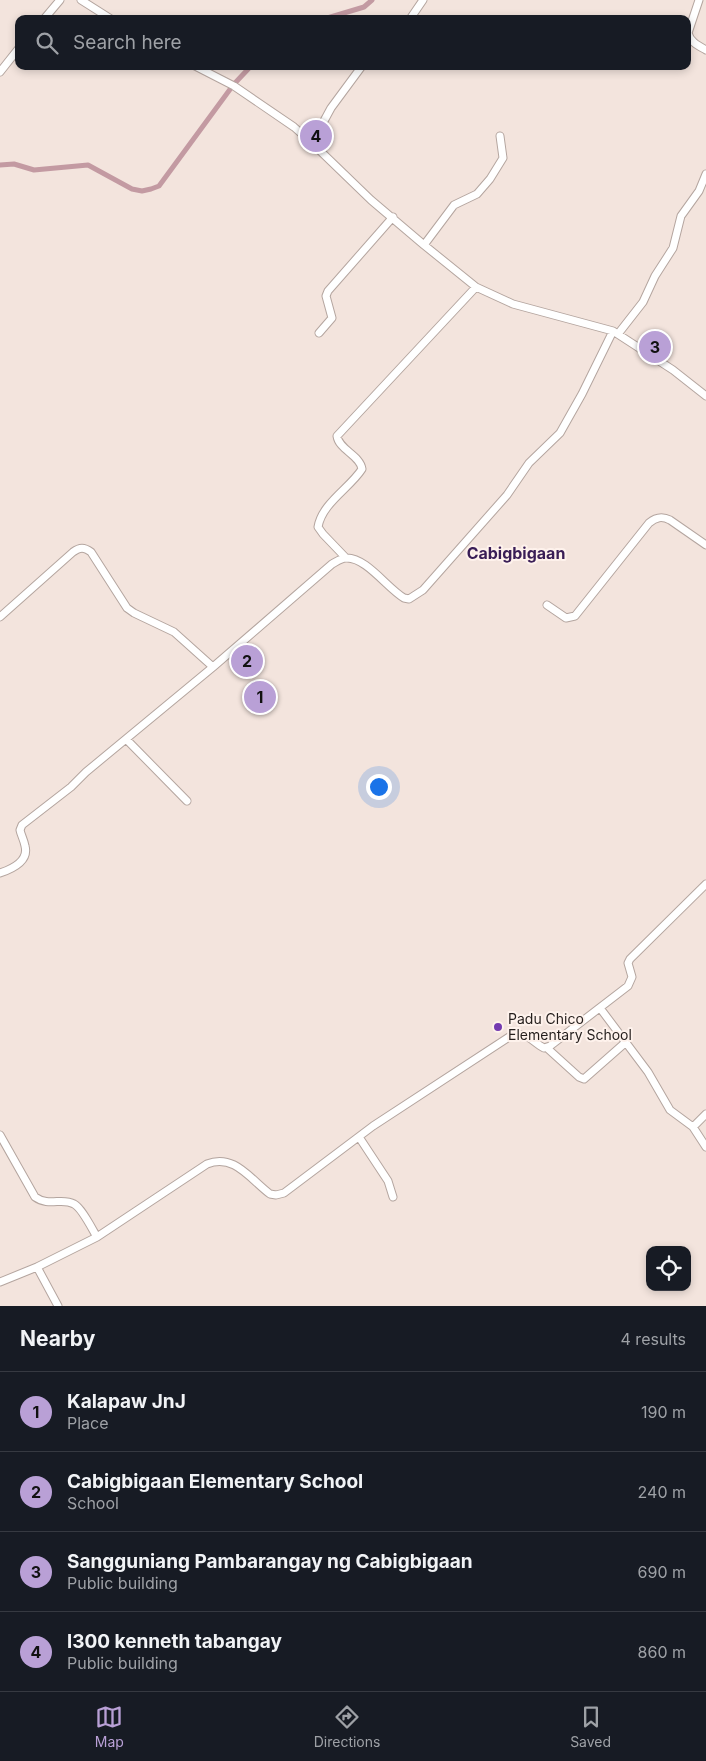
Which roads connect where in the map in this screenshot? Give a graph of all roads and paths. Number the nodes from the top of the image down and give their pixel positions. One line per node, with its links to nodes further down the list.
1 (60, 0): 5 (street)
2 (81, 0): 6 (street)
3 (423, 0): 7 (street)
4 (699, 0): 8 (street)
5 (47, 15)
6 (105, 15)
7 (413, 15)
8 (691, 24)
9 (691, 39): 10 (street)
10 (706, 50)
11 (15, 53): 14 (street)
12 (203, 70): 16 (street)
13 (359, 70): 16 (street)
14 (0, 72)
15 (500, 136): 19 (street)
16 (312, 143): 18 (street)
17 (706, 174): 22 (street)
18 (393, 217): 19 (street); 21 (street)
19 (424, 246): 20 (street)
20 (476, 287): 22 (street); 25 (street)
21 (318, 333)
22 (615, 333): 23 (street); 25 (street)
23 (706, 396)
24 (706, 545): 26 (street)
25 (346, 558): 28 (street)
26 (547, 605)
27 (0, 617): 28 (street)
28 (213, 667): 29 (street)
29 (126, 739): 30 (street); 31 (street)
30 (187, 800)
31 (0, 873)
32 (706, 884): 33 (street)
33 (600, 1008): 34 (street); 35 (street)
34 (626, 1042): 35 (street); 37 (street)
35 (547, 1048): 39 (street)
36 (706, 1114): 37 (street)
37 (693, 1127): 40 (street)
38 (0, 1135): 42 (street)
39 (359, 1137): 41 (street); 42 (street)
40 (706, 1147)
41 (393, 1196)
42 (97, 1237): 43 (street)
43 (37, 1267): 44 (street); 45 (street)
44 (0, 1282)
45 (58, 1306)

